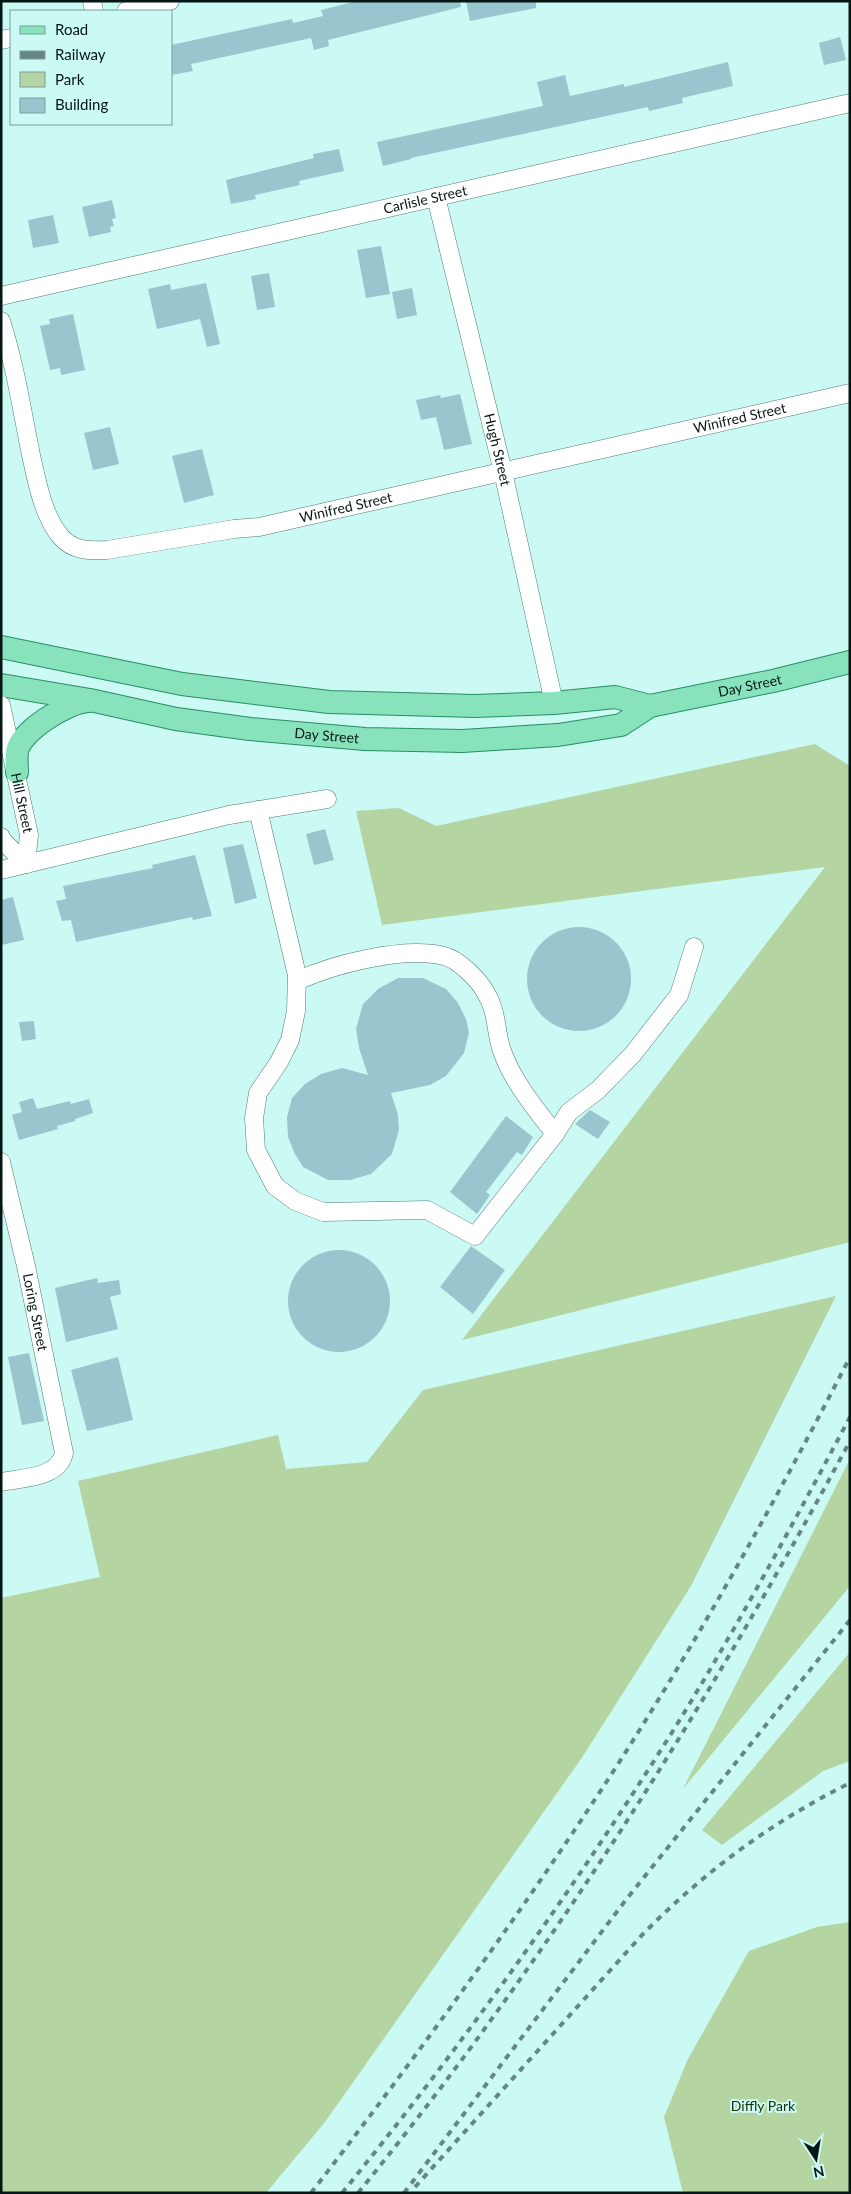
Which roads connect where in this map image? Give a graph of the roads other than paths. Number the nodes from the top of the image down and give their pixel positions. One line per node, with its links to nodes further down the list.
1 (170, 1): 2 (street)
2 (130, 10)
3 (850, 103): 4 (street, Carlisle Street)
4 (436, 197): 5 (street, Carlisle Street); 8 (street, Hugh Street)
5 (1, 296)
6 (1, 321): 8 (street, Winifred Street)
7 (850, 394): 8 (street, Winifred Street)
8 (503, 472): 13 (street, Hugh Street)
9 (1, 647): 13 (main road, Day Street)
10 (850, 662): 15 (main road, Day Street)
11 (1, 685): 12 (main road, Day Street)
12 (90, 700): 15 (main road, Day Street); 16 (main road)
13 (554, 703): 15 (main road, Day Street)
14 (1, 705): 16 (street, Hill Street)
15 (650, 706)
16 (17, 772): 20 (street, Hill Street)
17 (327, 799): 18 (street)
18 (258, 810): 20 (street); 23 (street)
19 (1, 837): 20 (street, Hill Street)
20 (26, 864): 21 (street)
21 (1, 870)
22 (694, 947): 24 (street)
23 (297, 981): 24 (street); 24 (street)
24 (555, 1134)
25 (1, 1162): 26 (street, Loring Street)
26 (1, 1482)

